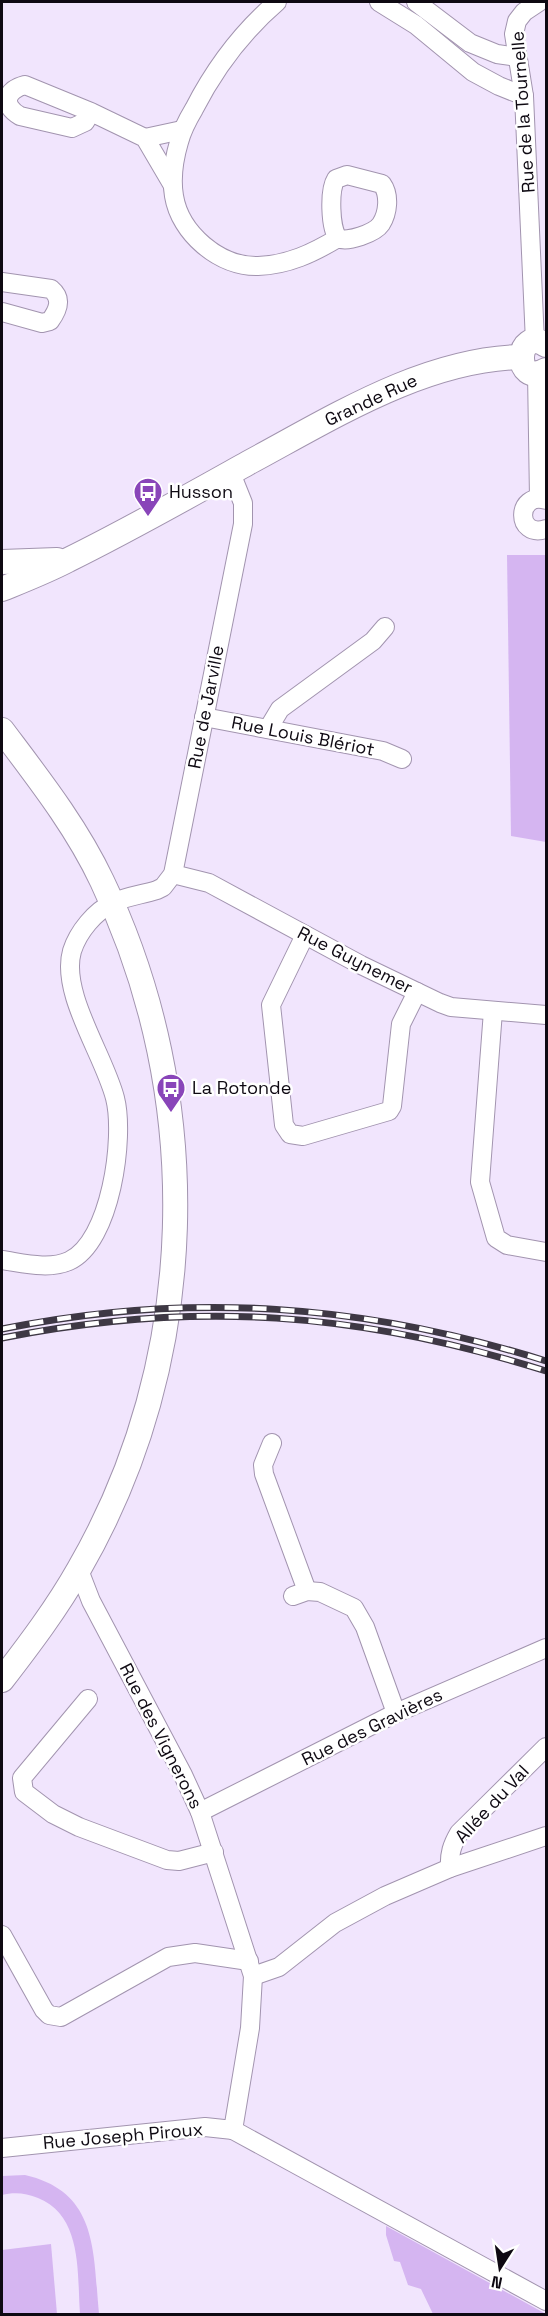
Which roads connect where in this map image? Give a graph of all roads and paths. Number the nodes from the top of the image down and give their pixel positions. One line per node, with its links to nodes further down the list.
1 (277, 2): 8 (street)
2 (379, 2): 6 (street)
3 (416, 2): 5 (street)
4 (533, 3): 5 (street, Rue de la Tournelle)
5 (518, 57): 6 (street, Rue de la Tournelle)
6 (524, 96): 14 (street, Rue de la Tournelle)
7 (91, 112): 9 (street)
8 (182, 130): 9 (street); 10 (street)
9 (145, 138): 10 (street)
10 (172, 184): 11 (street)
11 (338, 238)
12 (2, 282): 13 (street)
13 (2, 312)
14 (537, 357): 15 (street, Grande Rue); 16 (street, Rue de la Tournelle)
15 (231, 473): 18 (street, Grande Rue); 22 (street, Rue de Jarville)
16 (543, 499): 17 (street)
17 (546, 530)
18 (68, 561): 19 (street); 20 (street, Grande Rue)
19 (2, 562)
20 (2, 589)
21 (385, 627): 23 (street)
22 (204, 717): 23 (street, Rue Louis Blériot); 26 (street, Rue de Jarville)
23 (268, 729): 25 (street, Rue Louis Blériot)
24 (2, 730): 27 (street)
25 (402, 759)
26 (173, 874): 27 (street); 28 (street, Rue Guynemer)
27 (112, 903): 33 (street); 35 (street)
28 (305, 935): 29 (street, Rue Guynemer); 29 (street)
29 (417, 992): 30 (street, Rue Guynemer)
30 (493, 1011): 31 (street, Rue Guynemer); 32 (street)
31 (546, 1015)
32 (546, 1252)
33 (2, 1260)
34 (272, 1443): 39 (street)
35 (79, 1570): 37 (street); 41 (street, Rue des Vignerons)
36 (546, 1648): 39 (street, Rue des Gravières)
37 (2, 1680)
38 (88, 1699): 43 (street)
39 (396, 1713): 41 (street, Rue des Gravières)
40 (546, 1747): 44 (street, Allée du Val)
41 (200, 1812): 43 (street, Rue des Vignerons)
42 (546, 1836): 44 (street)
43 (214, 1852): 46 (street, Rue des Vignerons)
44 (450, 1868): 46 (street)
45 (2, 1935): 46 (street)
46 (251, 1968): 47 (street)
47 (233, 2130): 48 (street, Rue Joseph Piroux); 49 (street)
48 (2, 2148)
49 (546, 2301)

